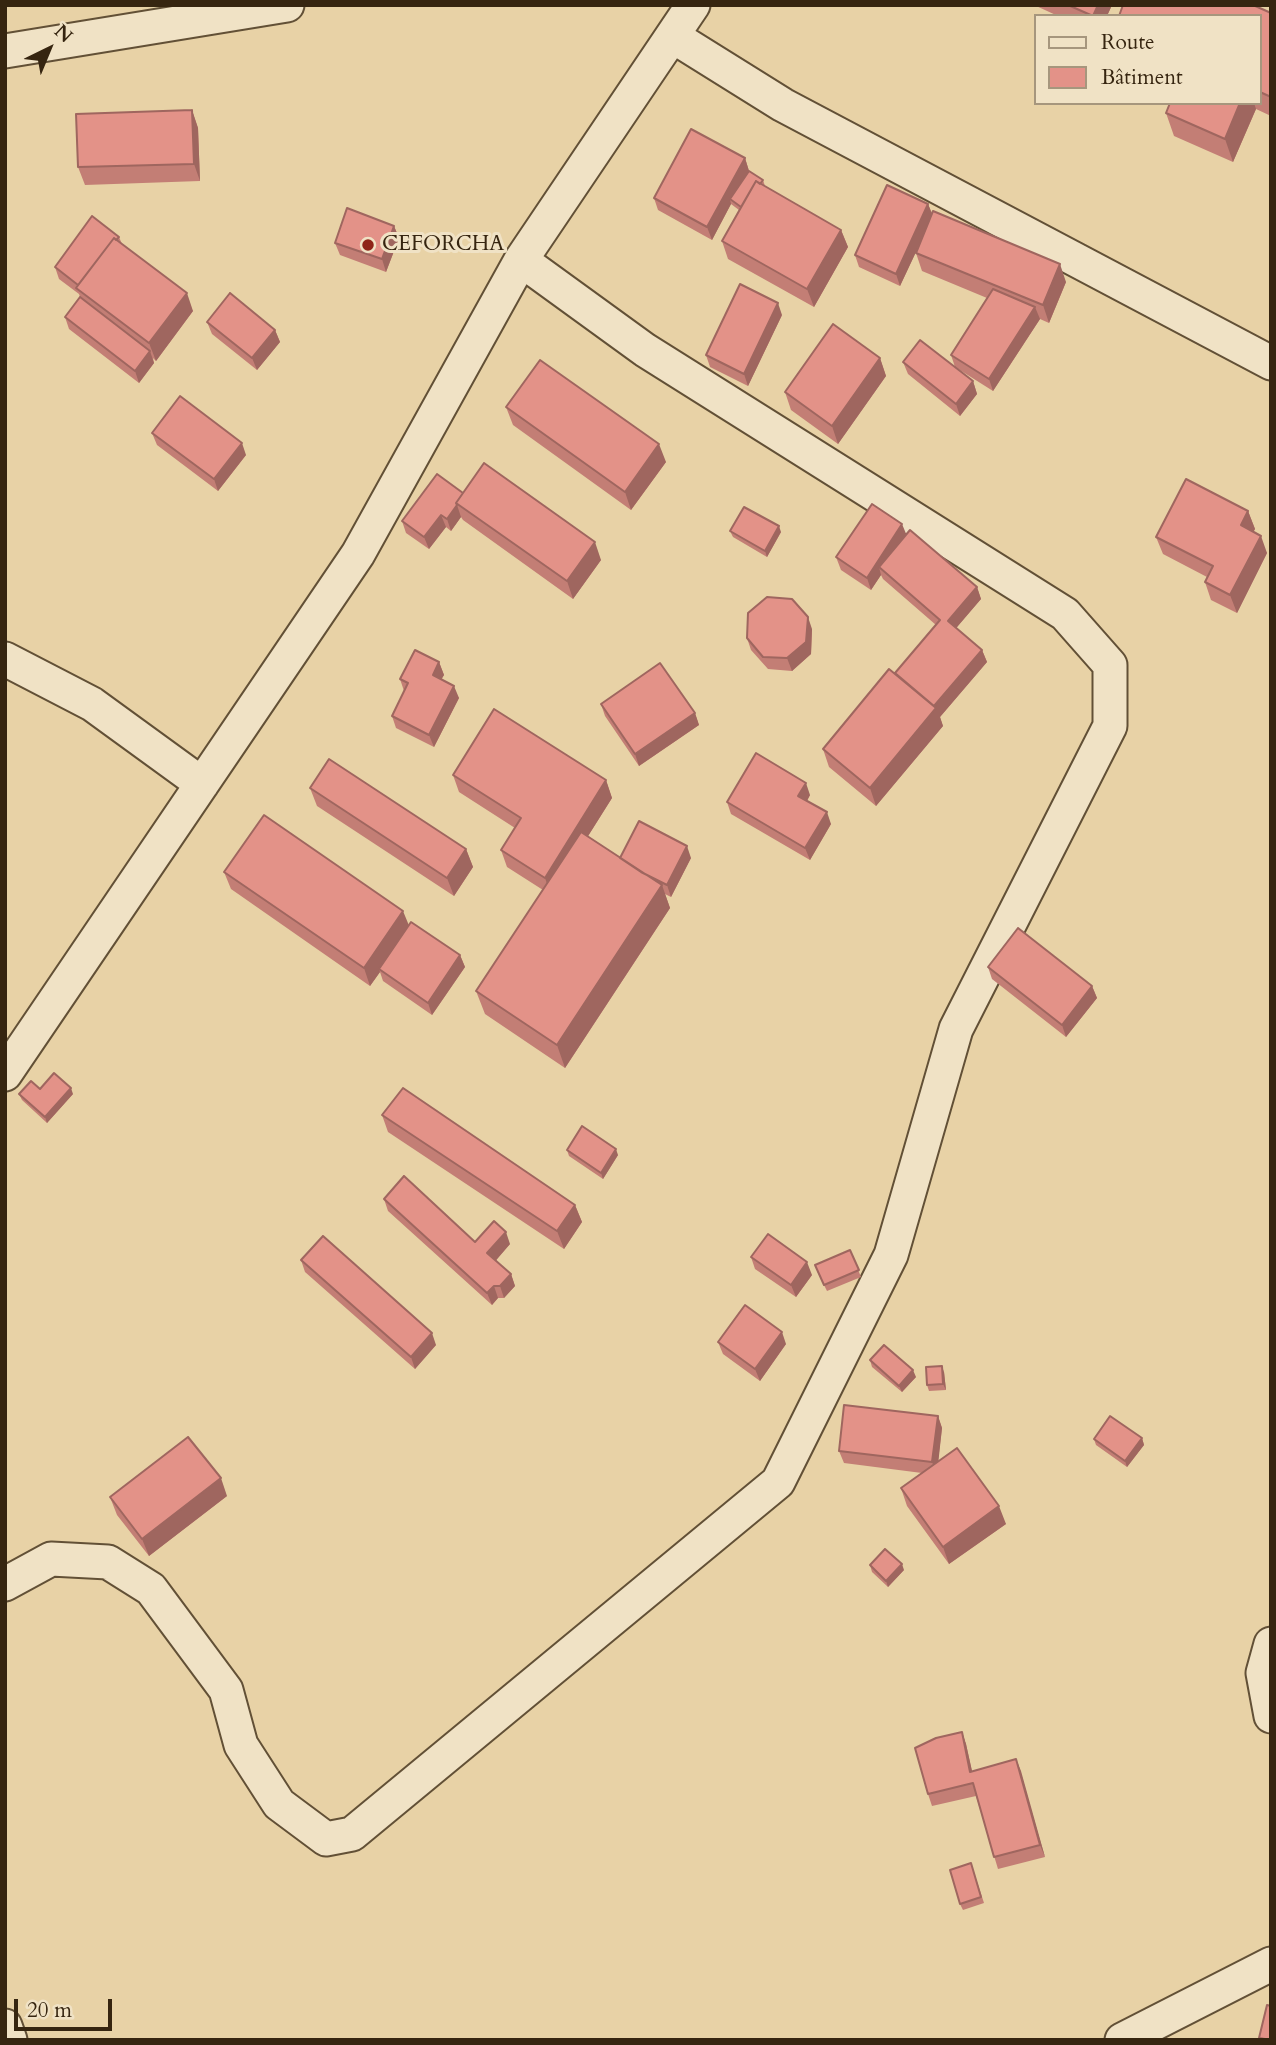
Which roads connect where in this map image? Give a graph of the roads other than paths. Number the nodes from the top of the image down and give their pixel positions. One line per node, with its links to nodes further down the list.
1 (287, 5): 4 (street)
2 (693, 5): 3 (street)
3 (674, 37): 5 (street); 6 (street)
4 (5, 51)
5 (521, 260): 8 (street); 10 (street)
6 (1271, 363)
7 (5, 659): 8 (street)
8 (202, 784): 9 (street)
9 (5, 1074)
10 (5, 1584)
11 (1271, 1644): 12 (street)
12 (1271, 1716)
13 (1271, 1964): 14 (street)
14 (1122, 2040)

